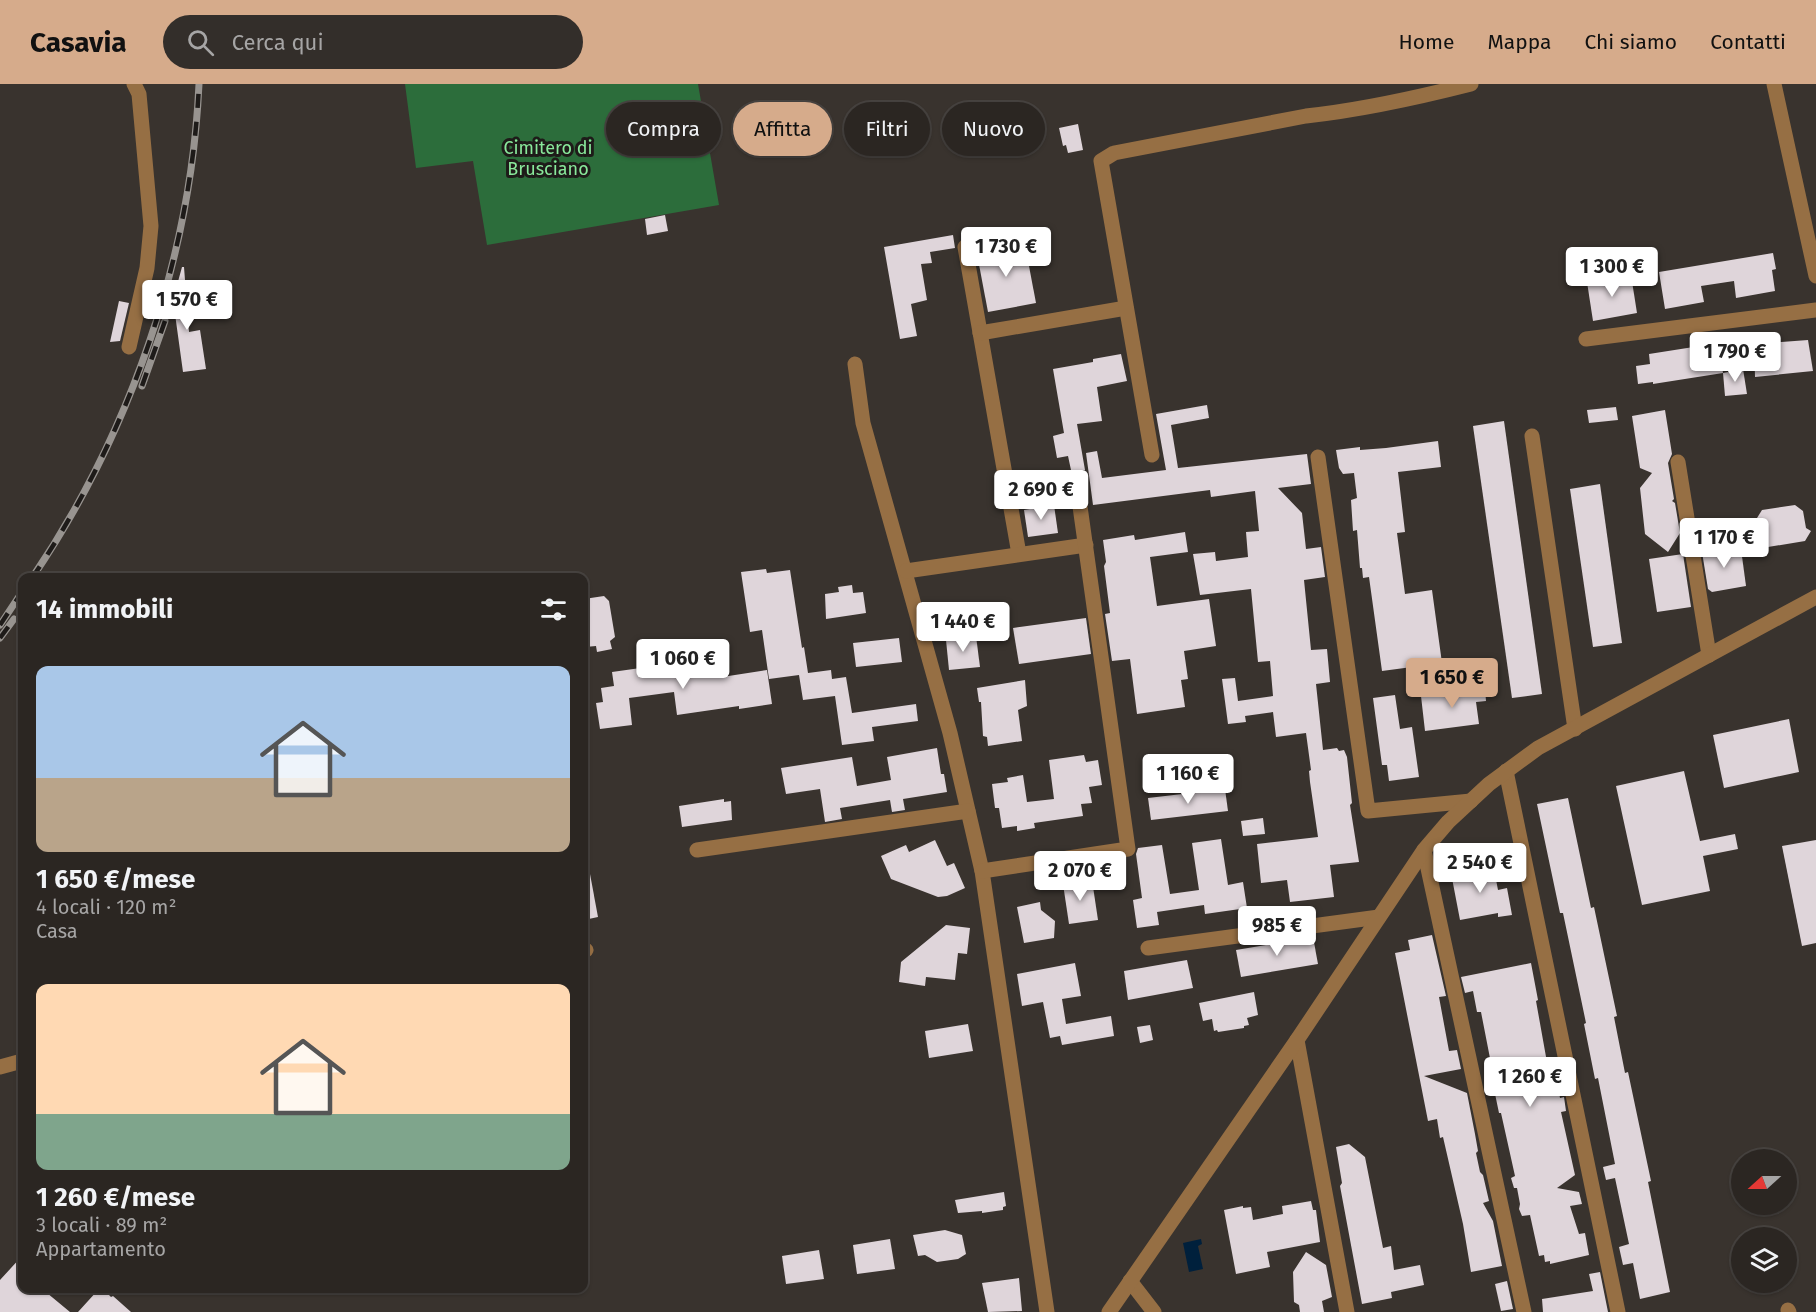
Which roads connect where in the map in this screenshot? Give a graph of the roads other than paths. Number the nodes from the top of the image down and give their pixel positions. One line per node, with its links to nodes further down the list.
1 (134, 84): 10 (street)
2 (1471, 84): 6 (street)
3 (1774, 84): 5 (street)
4 (965, 247): 8 (street)
5 (1816, 276)
6 (1126, 308): 8 (street); 13 (street)
7 (1816, 310): 9 (street)
8 (980, 333): 18 (street)
9 (1586, 339)
10 (129, 347)
11 (855, 364): 19 (street)
12 (1532, 436): 22 (street)
13 (1152, 455)
14 (1318, 457): 24 (street)
15 (1678, 462): 21 (street)
16 (1076, 478): 17 (street)
17 (1086, 545): 18 (street); 28 (street)
18 (1018, 554): 19 (street)
19 (906, 571): 25 (street)
20 (1816, 597): 21 (street)
21 (1709, 656): 22 (street)
22 (1575, 729): 23 (street)
23 (1506, 771): 24 (street); 40 (street)
24 (1471, 801): 27 (street)
25 (968, 811): 26 (street); 28 (street)
26 (697, 850)
27 (1424, 850): 29 (street); 39 (street)
28 (982, 871): 35 (street)
29 (1379, 917): 30 (street); 31 (street)
30 (1148, 948)
31 (1297, 1040): 34 (street); 38 (street)
32 (18, 1061): 33 (street)
33 (0, 1067)
34 (1130, 1281): 36 (street); 37 (street)
35 (1047, 1312)
36 (1109, 1312)
37 (1154, 1312)
38 (1347, 1312)
39 (1524, 1312)
40 (1618, 1312)

